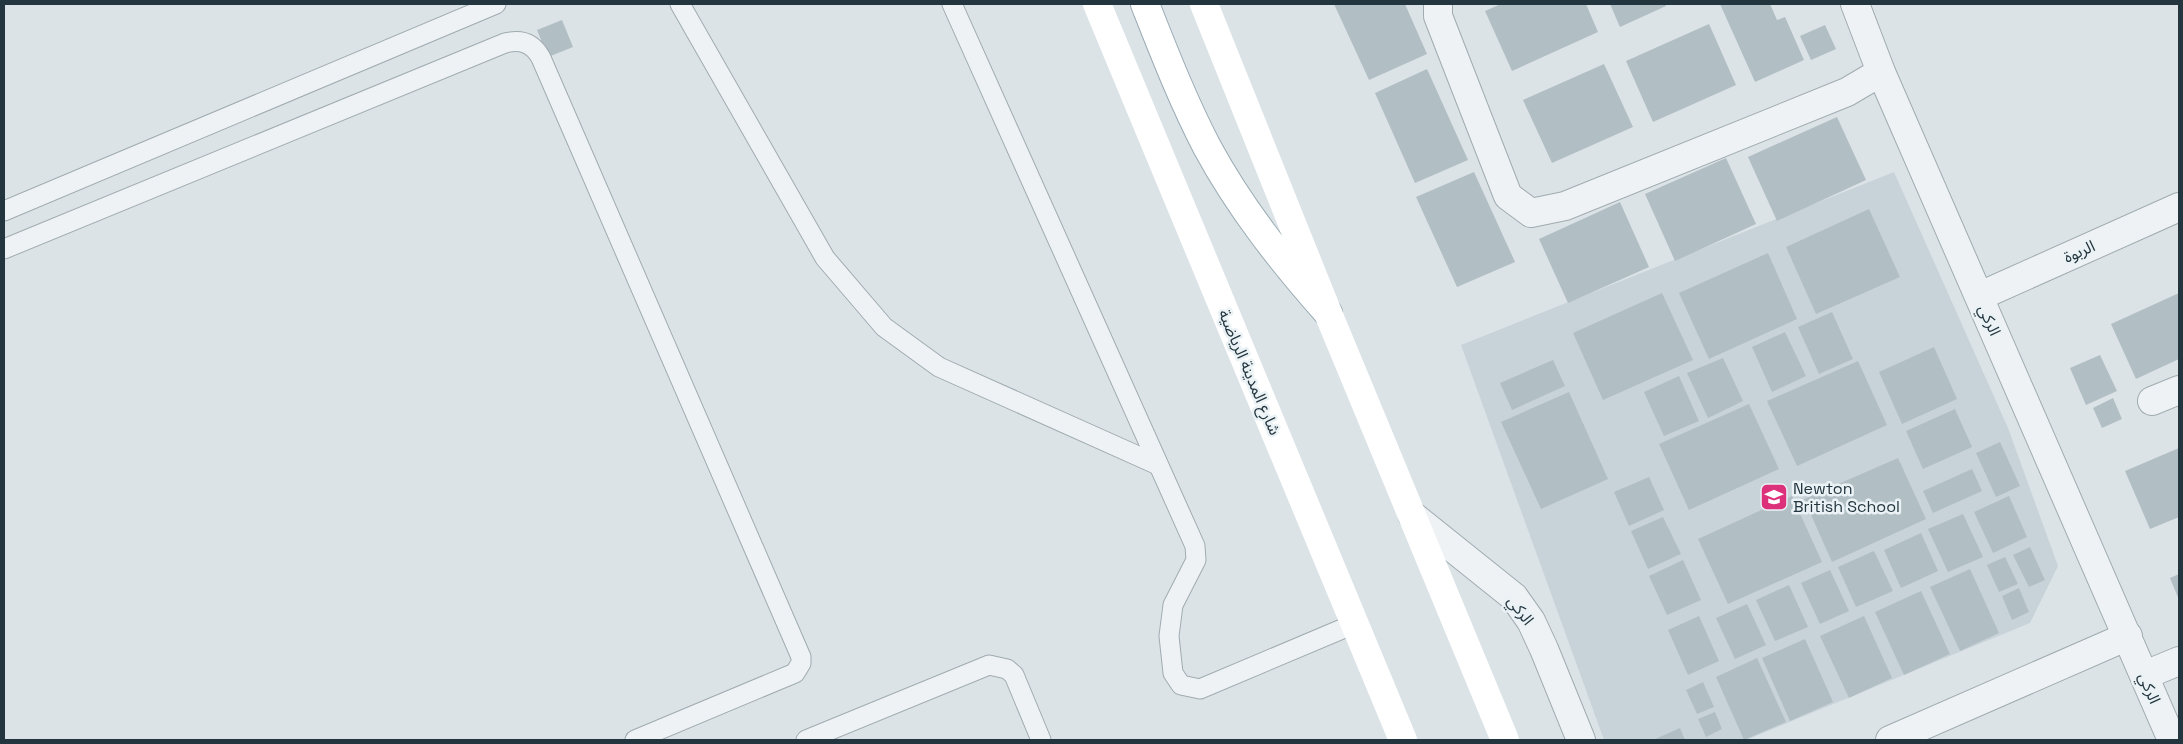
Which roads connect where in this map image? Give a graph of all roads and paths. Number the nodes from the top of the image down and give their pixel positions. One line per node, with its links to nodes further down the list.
1 (496, 4): 9 (lane)
2 (680, 4): 18 (lane)
3 (952, 4): 18 (lane)
4 (1097, 4): 20 (main road, شارع المدينة الرياضية)
5 (1145, 4): 15 (main road)
6 (1204, 4): 15 (main road)
7 (1438, 4): 10 (street)
8 (1855, 4): 10 (street, الركي)
9 (474, 8): 12 (lane)
10 (1881, 72): 14 (street, الركي)
11 (2179, 207): 14 (street, الربوة)
12 (4, 211)
13 (4, 249): 24 (lane)
14 (1980, 296): 21 (street, الركي)
15 (1328, 313): 19 (main road)
16 (2179, 390): 17 (street)
17 (2152, 401)
18 (1158, 465): 20 (lane)
19 (1413, 516): 28 (main road); 29 (street, الركي)
20 (1354, 624): 27 (main road, شارع المدينة الرياضية)
21 (2128, 636): 23 (street, الركي); 30 (street)
22 (2179, 661): 23 (street)
23 (2145, 675): 31 (street, الركي)
24 (635, 740)
25 (806, 740): 26 (lane)
26 (1042, 740)
27 (1403, 740)
28 (1505, 740)
29 (1581, 740)
30 (1890, 740)
31 (2172, 740)

